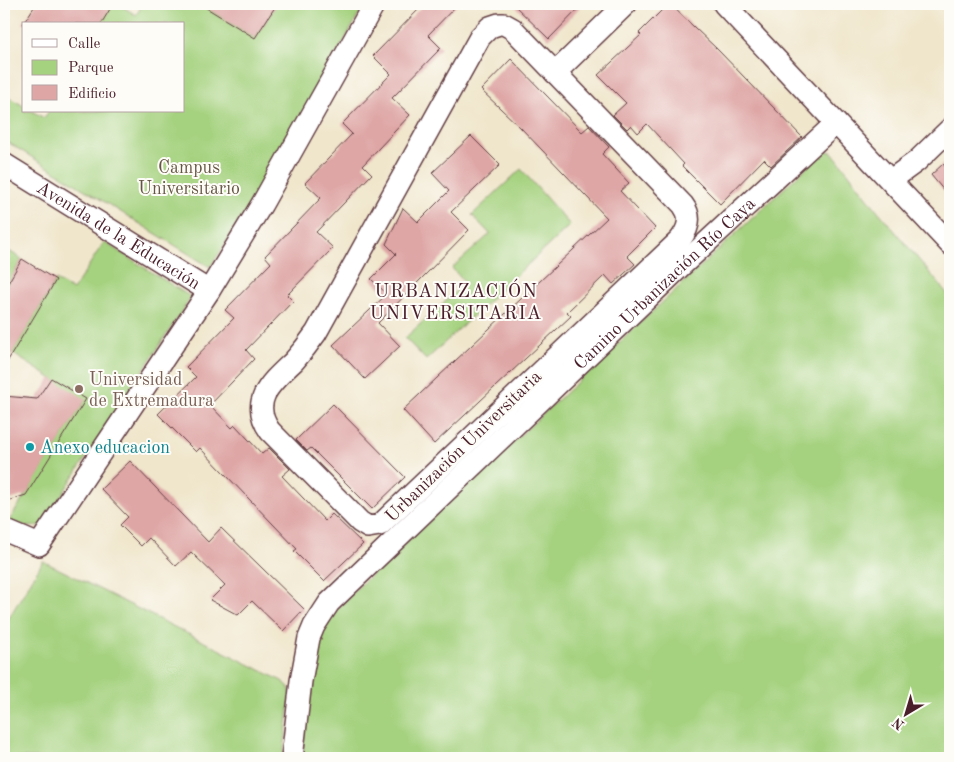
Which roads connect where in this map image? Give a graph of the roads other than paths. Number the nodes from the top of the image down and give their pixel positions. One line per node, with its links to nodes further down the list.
1 (374, 4): 10 (street)
2 (626, 4): 4 (street)
3 (724, 4): 5 (street)
4 (555, 73): 4 (street, Urbanización Universitaria)
5 (836, 123): 8 (street); 12 (street, Camino Urbanización Río Caya)
6 (950, 129): 8 (street)
7 (4, 164): 10 (street, Avenida de la Educación)
8 (891, 180): 9 (street)
9 (950, 244)
10 (208, 291): 11 (street)
11 (4, 530)
12 (292, 758)

